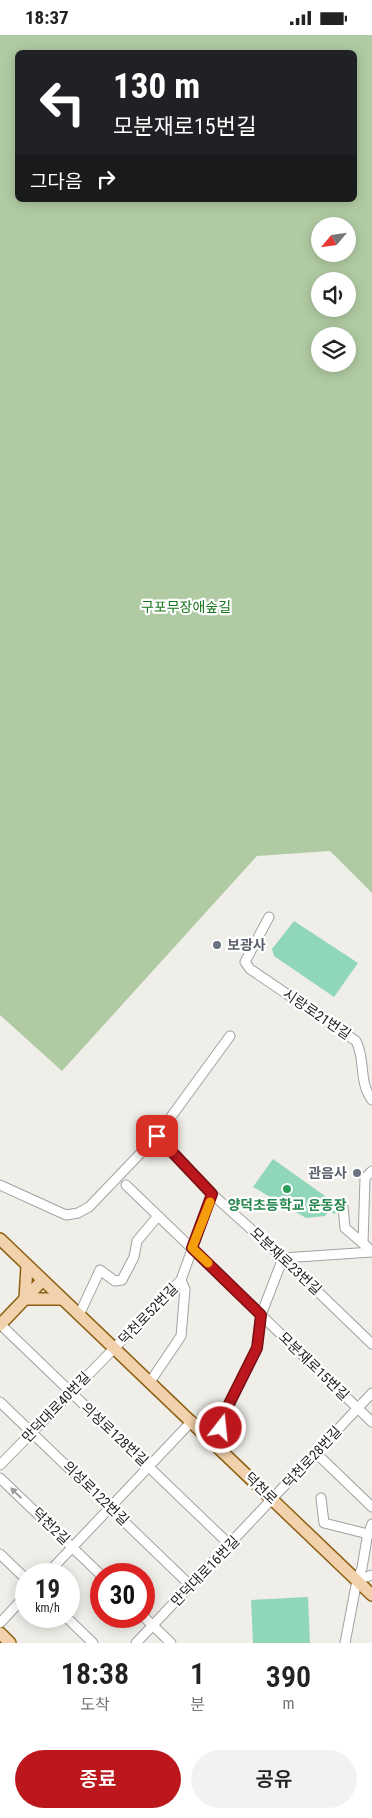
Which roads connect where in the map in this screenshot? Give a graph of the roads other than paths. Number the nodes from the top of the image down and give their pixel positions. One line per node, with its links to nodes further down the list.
1 (269, 917): 3 (street, 시랑로21번길)
2 (230, 1036): 4 (street)
3 (372, 1099)
4 (157, 1136): 6 (street); 8 (street, 모분재로23번길)
5 (372, 1171): 13 (street)
6 (0, 1185)
7 (126, 1185): 10 (street, 모분재로15번길)
8 (212, 1194): 12 (street, 덕천로52번길); 14 (street, 모분재로23번길)
9 (340, 1206): 13 (street)
10 (158, 1216): 12 (street, 모분재로15번길); 20 (street)
11 (0, 1239): 15 (main road, 덕천로)
12 (192, 1248): 16 (street, 덕천로52번길); 21 (street, 모분재로15번길)
13 (372, 1252): 14 (street)
14 (283, 1258): 21 (street); 23 (street, 모분재로23번길)
15 (27, 1266): 17 (main road, 덕천로); 18 (main road)
16 (181, 1280): 24 (street, 덕천로52번길); 25 (street)
17 (42, 1281): 18 (main road); 19 (main road, 덕천로)
18 (25, 1299): 19 (main road); 22 (main road)
19 (62, 1299): 20 (main road, 덕천로)
20 (79, 1315): 24 (main road, 덕천로)
21 (261, 1315): 29 (street, 모분재로15번길); 33 (street)
22 (0, 1324): 26 (street, 의성로128번길)
23 (372, 1344)
24 (113, 1349): 25 (main road, 덕천로); 26 (street, 만덕대로40번길)
25 (150, 1382): 30 (main road, 덕천로)
26 (71, 1392): 32 (street, 만덕대로40번길); 36 (street, 의성로128번길)
27 (372, 1393): 29 (street, 덕천로28번길)
28 (0, 1402): 32 (street, 의성로122번길)
29 (358, 1409): 31 (street, 모분재로15번길); 34 (street, 덕천로28번길)
30 (192, 1421): 33 (main road, 덕천로); 36 (street)
31 (372, 1422)
32 (33, 1432): 35 (street, 만덕대로40번길); 40 (street, 의성로122번길)
33 (207, 1435): 39 (main road, 덕천로)
34 (316, 1453): 39 (street, 덕천로28번길); 41 (street)
35 (0, 1465)
36 (150, 1466): 40 (street); 44 (street, 의성로128번길)
37 (0, 1478): 45 (street, 덕천2길, one-way to 37)
38 (321, 1498): 43 (street)
39 (273, 1499): 44 (street, 만덕대로16번길); 51 (main road, 덕천로)
40 (110, 1507): 45 (street); 52 (street, 의성로122번길)
41 (372, 1507)
42 (372, 1524): 43 (street)
43 (368, 1534): 51 (street)
44 (230, 1545): 52 (street, 만덕대로16번길)
45 (72, 1547): 47 (street); 48 (street, 덕천2길)
46 (0, 1554): 49 (street)
47 (57, 1563)
48 (90, 1564)
49 (15, 1568)
50 (372, 1575): 51 (street)
51 (357, 1580): 53 (main road, 덕천로); 65 (street)
52 (191, 1586): 56 (street, 만덕대로16번길)
53 (372, 1595)
54 (15, 1607): 55 (street)
55 (0, 1623)
56 (155, 1623)
57 (155, 1627): 64 (street)
58 (77, 1628): 62 (street)
59 (150, 1628): 63 (street, 만덕대로16번길)
60 (0, 1633): 61 (main road)
61 (10, 1643)
62 (93, 1643)
63 (136, 1643)
64 (171, 1643)
65 (345, 1643)

